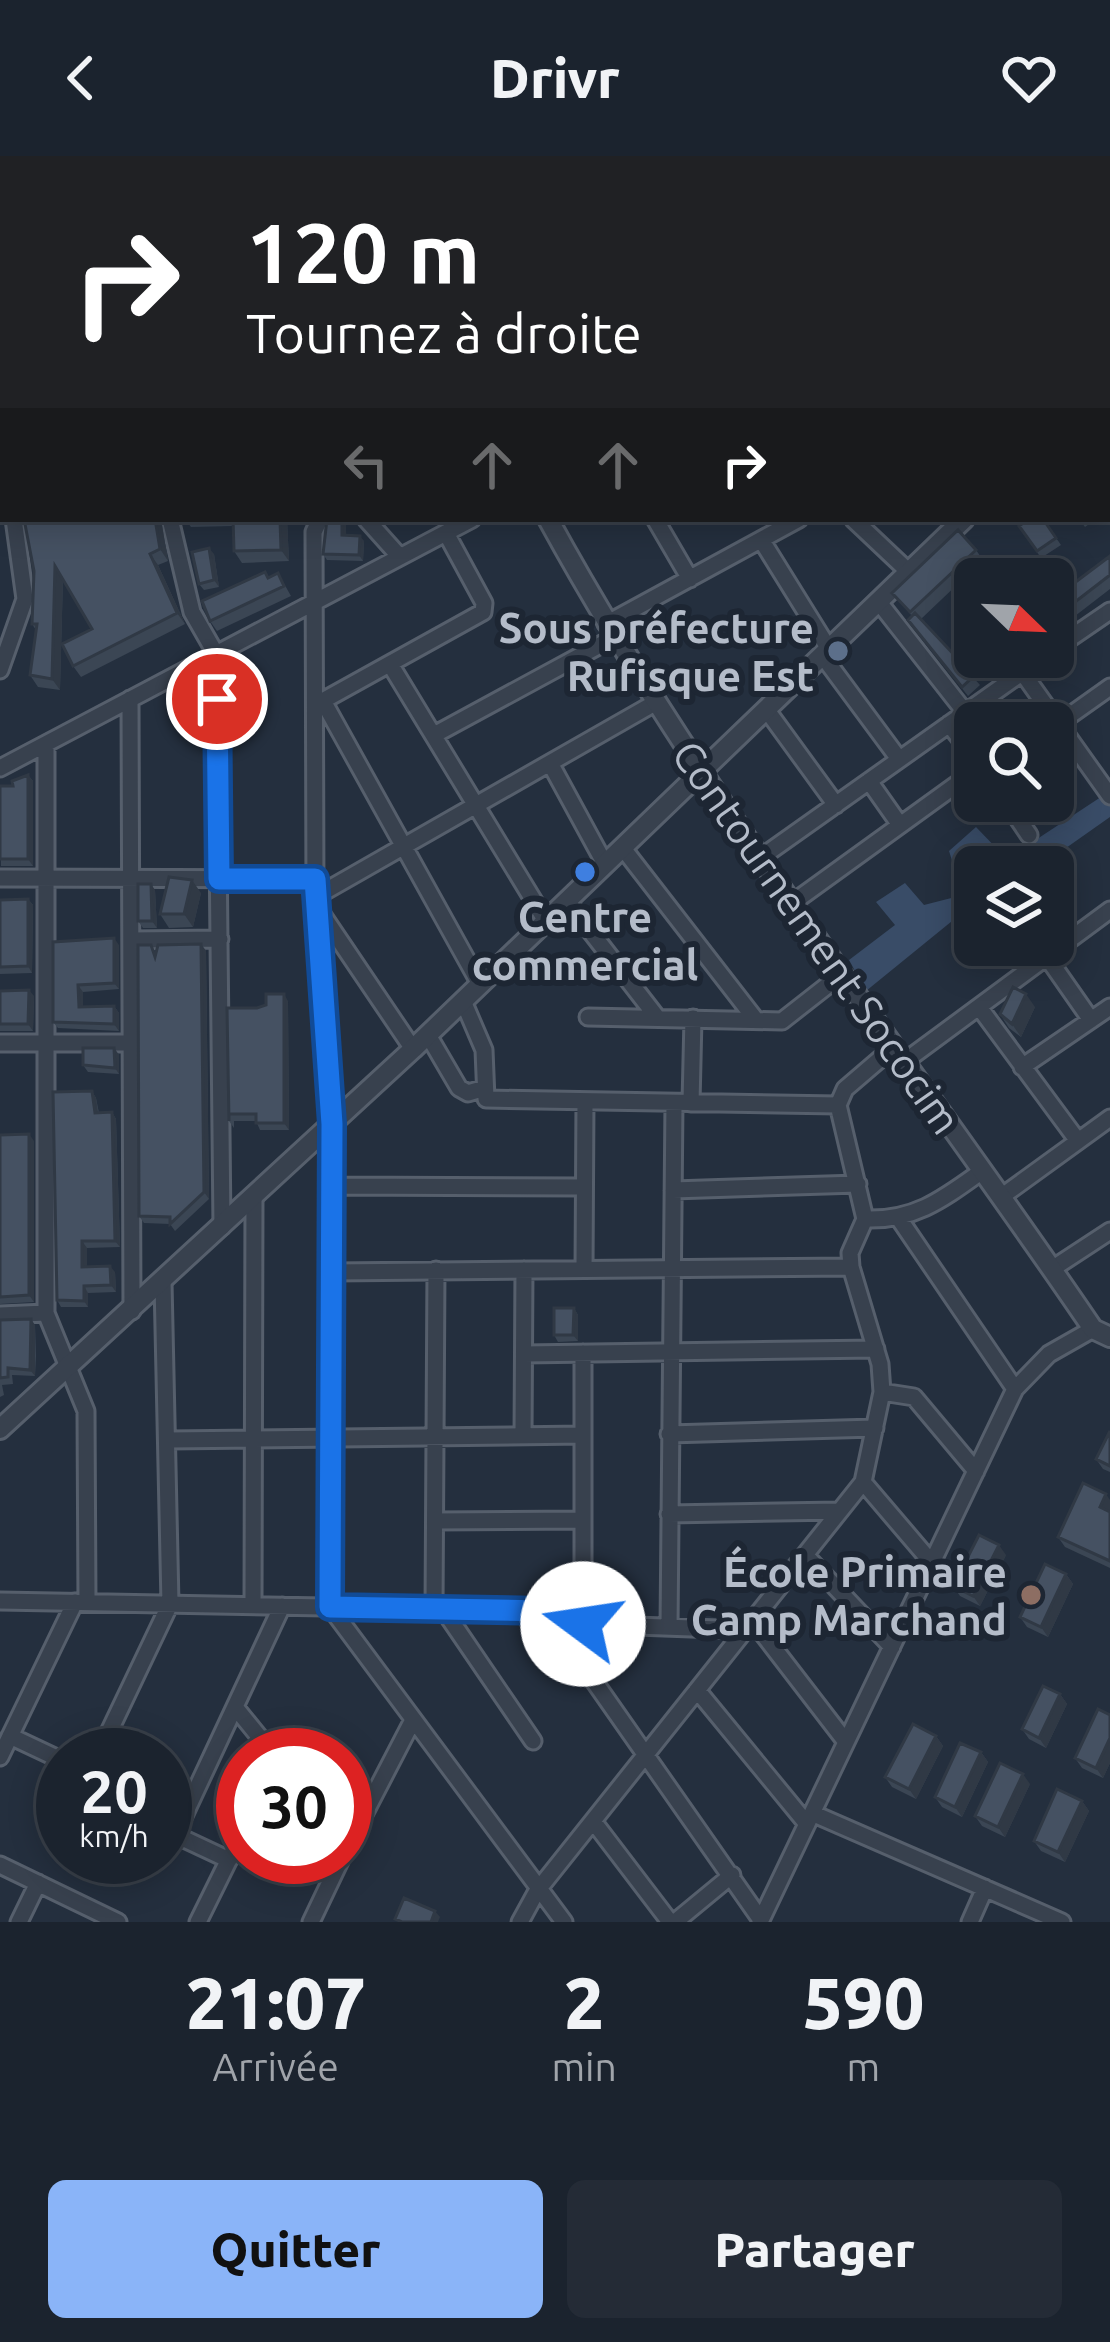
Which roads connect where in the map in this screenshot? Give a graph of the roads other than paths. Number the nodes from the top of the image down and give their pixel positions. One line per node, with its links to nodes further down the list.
1 (14, 522): 24 (street)
2 (171, 522): 22 (street)
3 (319, 522): 16 (street)
4 (368, 522): 13 (street)
5 (466, 522): 11 (street)
6 (550, 522): 19 (street, Contournement Sococim)
7 (657, 522): 15 (street)
8 (794, 522): 12 (street)
9 (856, 522): 14 (street)
10 (961, 522): 14 (street)
11 (446, 532): 13 (street); 23 (street)
12 (762, 541): 15 (street); 21 (street)
13 (400, 557): 16 (street)
14 (908, 572): 17 (street)
15 (690, 579): 19 (street)
16 (316, 601): 22 (street); 30 (street)
17 (878, 601): 21 (street); 28 (street)
18 (1110, 610): 20 (street)
19 (610, 631): 31 (street, Contournement Sococim); 37 (street)
20 (1074, 635)
21 (825, 652): 32 (street); 40 (street)
22 (216, 654): 27 (street); 59 (street)
23 (390, 664): 30 (street); 37 (street)
24 (0, 670)
25 (1015, 678): 29 (street)
26 (1110, 687): 33 (street)
27 (130, 699): 38 (street); 58 (street)
28 (957, 702)
29 (980, 702)
30 (319, 703): 52 (street); 60 (street)
31 (653, 704): 41 (street); 43 (street, Contournement Sococim)
32 (766, 709): 43 (street); 48 (street)
33 (1074, 713)
34 (954, 720): 35 (street)
35 (949, 724): 36 (street); 40 (street)
36 (954, 731)
37 (434, 735): 47 (street)
38 (46, 744): 42 (street); 57 (street)
39 (1074, 746): 46 (street)
40 (899, 759): 44 (street)
41 (550, 763): 47 (street); 55 (street)
42 (0, 768)
43 (700, 773): 53 (street); 54 (street, Contournement Sococim)
44 (869, 781): 48 (street); 50 (street)
45 (954, 786): 50 (street)
46 (1110, 796)
47 (476, 805): 52 (street); 64 (street)
48 (836, 805): 54 (street)
49 (1020, 822): 51 (street)
50 (900, 825): 62 (street)
51 (1029, 835)
52 (404, 846): 60 (street); 71 (street)
53 (622, 848): 55 (street); 78 (street)
54 (759, 859): 62 (street, Contournement Sococim)
55 (605, 864): 61 (street)
56 (0, 878): 57 (street)
57 (46, 878): 58 (street); 83 (street)
58 (131, 878): 59 (street); 67 (street)
59 (219, 879): 60 (street); 66 (street)
60 (315, 893): 81 (street); 91 (street)
61 (567, 901): 64 (street); 75 (street)
62 (791, 904): 70 (street, Contournement Sococim)
63 (1110, 910): 65 (street)
64 (546, 922): 71 (street)
65 (1074, 934)
66 (220, 939): 67 (street); 102 (street)
67 (131, 940): 80 (street)
68 (1030, 966): 73 (street)
69 (1057, 966): 79 (street)
70 (842, 974): 78 (street); 84 (street, Contournement Sococim)
71 (480, 984): 72 (street)
72 (463, 1001): 81 (street); 86 (street)
73 (979, 1007): 84 (street); 85 (street)
74 (1110, 1007): 79 (street)
75 (656, 1016): 76 (street); 77 (street)
76 (588, 1017)
77 (694, 1018): 78 (street); 88 (street)
78 (756, 1020)
79 (1091, 1020): 85 (street)
80 (132, 1042): 83 (street); 112 (street)
81 (420, 1042): 86 (street); 91 (street)
82 (0, 1043): 83 (street)
83 (46, 1043): 113 (street)
84 (899, 1054): 89 (street); 93 (street, Contournement Sococim)
85 (1022, 1067): 92 (street)
86 (485, 1088): 87 (street)
87 (585, 1101): 88 (street); 96 (street)
88 (682, 1103): 89 (street); 97 (street)
89 (838, 1106): 94 (street)
90 (1110, 1118): 92 (street)
91 (332, 1124): 95 (street); 99 (street)
92 (1078, 1141): 98 (street)
93 (982, 1171): 98 (street, Contournement Sococim); 101 (street)
94 (858, 1184): 97 (street); 100 (street)
95 (333, 1186): 96 (street); 110 (street)
96 (584, 1187): 109 (street)
97 (673, 1190): 105 (street)
98 (1001, 1197): 106 (street, Contournement Sococim)
99 (254, 1198): 102 (street); 131 (street)
100 (865, 1219): 101 (street); 104 (street)
101 (900, 1220): 121 (street)
102 (222, 1227): 111 (street)
103 (1110, 1231): 106 (street)
104 (850, 1268): 105 (street); 116 (street)
105 (672, 1269): 109 (street); 118 (street)
106 (1052, 1269): 115 (street, Contournement Sococim)
107 (436, 1270): 108 (street); 110 (street); 128 (street)
108 (524, 1270): 109 (street); 119 (street)
109 (584, 1270)
110 (332, 1272): 129 (street)
111 (163, 1282): 112 (street); 130 (street)
112 (132, 1311): 120 (street)
113 (46, 1313): 114 (street); 120 (street)
114 (0, 1315)
115 (1101, 1333): 121 (street)
116 (875, 1349): 118 (street); 122 (street)
117 (583, 1353): 118 (street); 119 (street); 126 (street)
118 (671, 1353): 125 (street)
119 (524, 1354): 127 (street)
120 (70, 1369): 124 (street); 141 (street)
121 (1015, 1389): 132 (street)
122 (882, 1392): 123 (street); 132 (street)
123 (875, 1428): 125 (street); 133 (street)
124 (0, 1429)
125 (670, 1434): 135 (street)
126 (583, 1435): 127 (street); 136 (street)
127 (523, 1436): 128 (street)
128 (435, 1437): 129 (street); 137 (street)
129 (332, 1438): 131 (street); 145 (street)
130 (169, 1440): 131 (street); 142 (street)
131 (254, 1442): 143 (street)
132 (976, 1471): 139 (street)
133 (863, 1482): 134 (street); 139 (street)
134 (840, 1511): 135 (street); 138 (street)
135 (669, 1514): 150 (street)
136 (583, 1520): 137 (street); 148 (street)
137 (435, 1521): 146 (street)
138 (806, 1555): 149 (street); 151 (street)
139 (932, 1563): 151 (street)
140 (0, 1601): 141 (street)
141 (81, 1602): 142 (street); 157 (street)
142 (170, 1604): 143 (street); 155 (street)
143 (253, 1605): 144 (street)
144 (282, 1606): 145 (street); 153 (street)
145 (330, 1607): 146 (street); 154 (street)
146 (439, 1609): 147 (street); 158 (street)
147 (554, 1623): 148 (street); 161 (street)
148 (583, 1624): 150 (street)
149 (749, 1625): 150 (street); 152 (street); 159 (street)
150 (669, 1627)
151 (892, 1646): 159 (street)
152 (697, 1690): 161 (street); 165 (street)
153 (236, 1707): 156 (street); 163 (street)
154 (413, 1720): 164 (street); 175 (street)
155 (111, 1728)
156 (253, 1728)
157 (10, 1736): 160 (street); 162 (street)
158 (533, 1742)
159 (846, 1742): 165 (street)
160 (36, 1748)
161 (646, 1755): 166 (street); 168 (street)
162 (0, 1757)
163 (192, 1791)
164 (372, 1798)
165 (810, 1818): 174 (street); 176 (street)
166 (593, 1821): 175 (street); 183 (street)
167 (0, 1865): 169 (street)
168 (732, 1875): 176 (street); 183 (street)
169 (36, 1882)
170 (38, 1884): 177 (street)
171 (40, 1884): 178 (street)
172 (217, 1884): 179 (street)
173 (329, 1884): 180 (street)
174 (985, 1888): 184 (street); 185 (street)
175 (537, 1891): 181 (street); 182 (street)
176 (760, 1921)
177 (19, 1922)
178 (118, 1922)
179 (198, 1922)
180 (311, 1922)
181 (520, 1922)
182 (564, 1922)
183 (672, 1922)
184 (970, 1922)
185 (1062, 1922)

